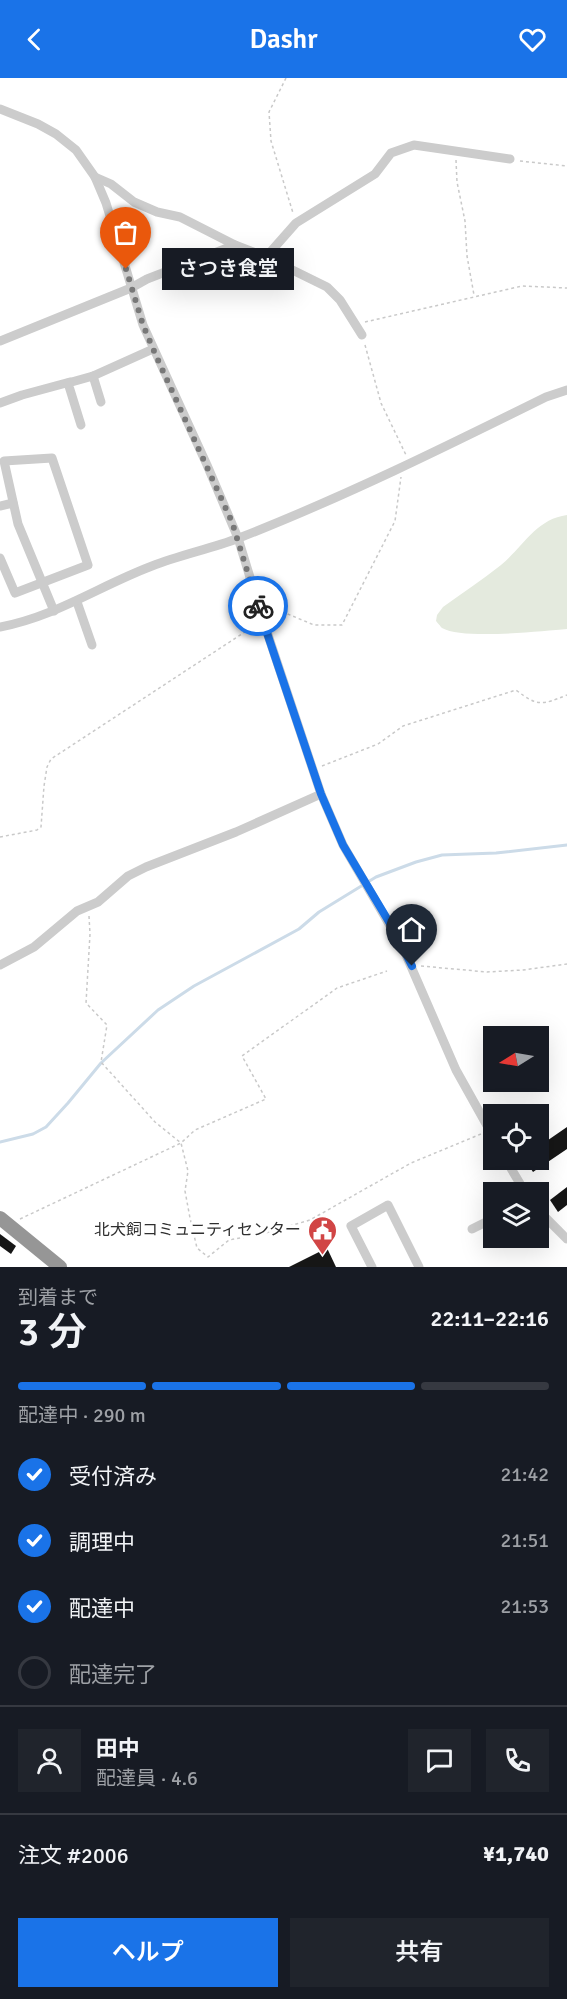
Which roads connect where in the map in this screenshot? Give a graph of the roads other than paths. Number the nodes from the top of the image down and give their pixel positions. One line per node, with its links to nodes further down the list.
1 (0, 109): 3 (street)
2 (510, 159): 5 (street)
3 (95, 177): 4 (street); 6 (street)
4 (235, 245): 5 (street); 6 (street)
5 (266, 257): 7 (street)
6 (131, 288): 8 (street); 9 (street)
7 (362, 335)
8 (0, 341)
9 (153, 349): 10 (street); 18 (street)
10 (93, 376): 11 (street); 13 (street)
11 (70, 382): 14 (street); 15 (street)
12 (567, 390): 18 (street)
13 (101, 402)
14 (0, 403)
15 (81, 425)
16 (13, 503): 17 (street); 20 (street); 20 (street)
17 (0, 506)
18 (238, 538): 21 (street); 25 (street)
19 (0, 558): 20 (street)
20 (43, 583): 22 (street)
21 (76, 602): 22 (street); 24 (street)
22 (54, 611): 23 (street)
23 (0, 627)
24 (92, 645)
25 (321, 794): 26 (street); 27 (street)
26 (0, 965)
27 (483, 1118)
28 (4, 1221): 33 (highway)
29 (549, 1221): 32 (street)
30 (483, 1224): 31 (street)
31 (472, 1229)
32 (567, 1239)
33 (60, 1267)
34 (372, 1267): 35 (street)
35 (419, 1267)

